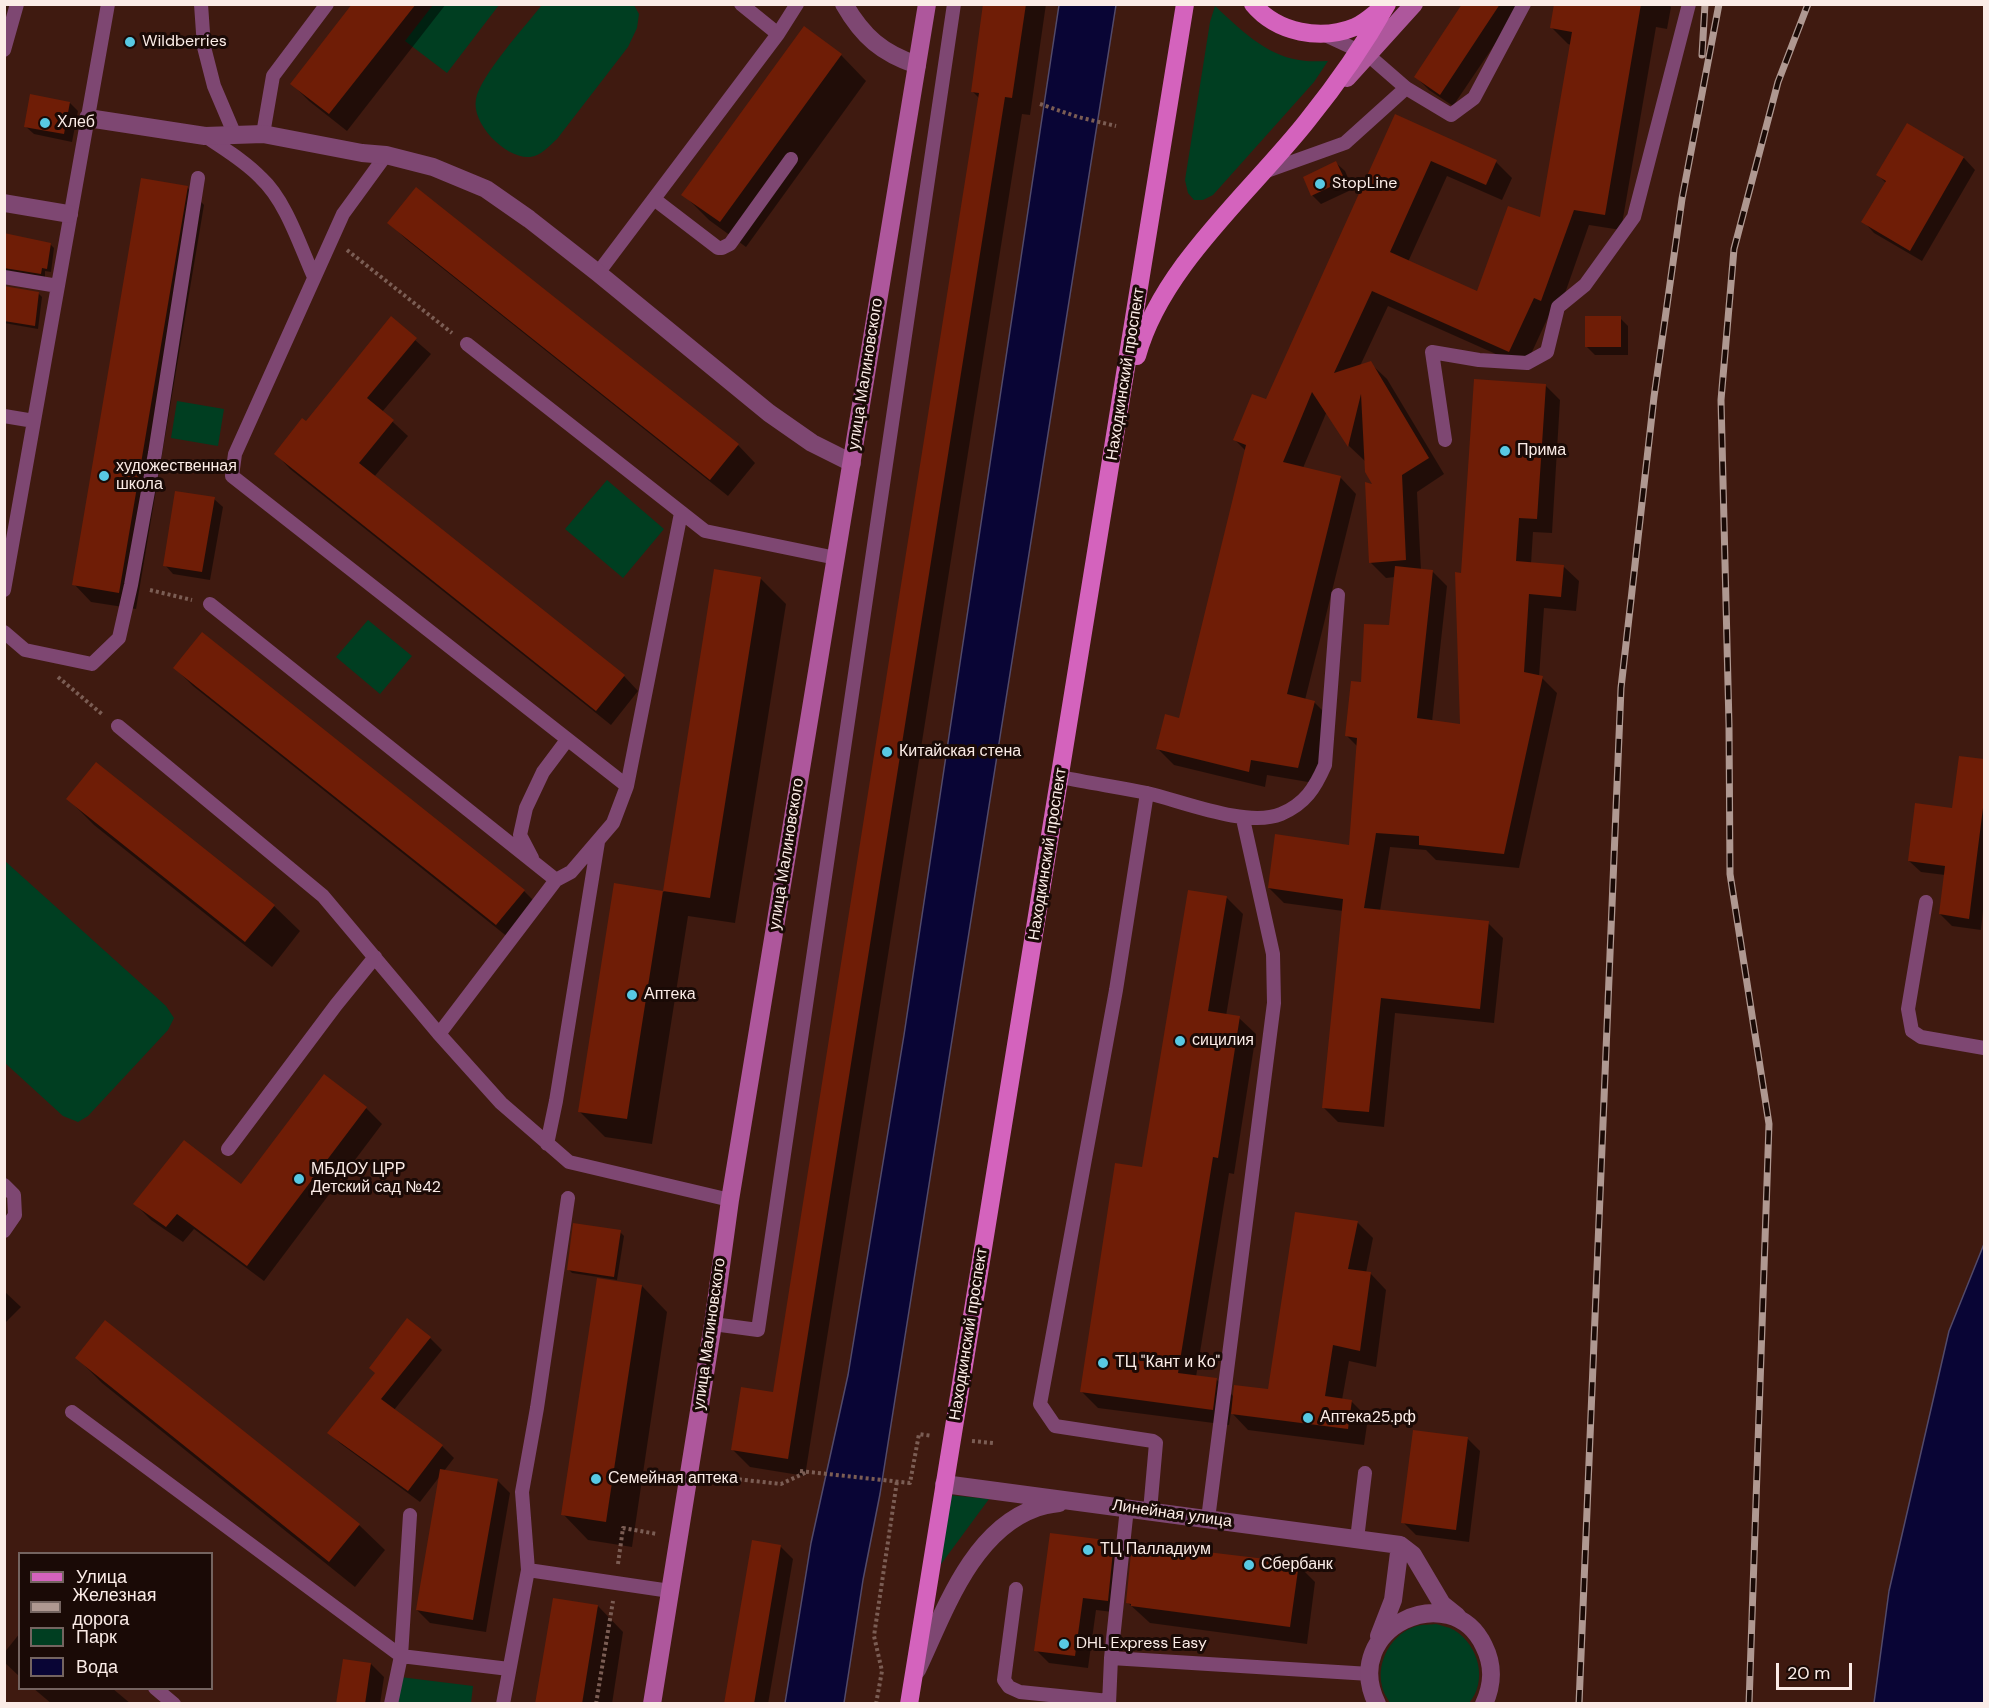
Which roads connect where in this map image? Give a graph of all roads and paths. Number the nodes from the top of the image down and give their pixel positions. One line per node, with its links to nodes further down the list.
1 (17, 4): 19 (lane)
2 (108, 4): 26 (lane)
3 (201, 4): 28 (lane)
4 (327, 4): 29 (lane)
5 (741, 4): 17 (lane)
6 (797, 4): 17 (lane)
7 (844, 4): 21 (street)
8 (927, 4): 21 (main road, улица Малиновского)
9 (954, 4): 22 (lane)
10 (1185, 4): 23 (main road, Находкинский проспект)
11 (1196, 4): 23 (main road)
12 (1253, 4): 18 (main road)
13 (1387, 4): 18 (main road); 20 (main road)
14 (1414, 4): 20 (main road)
15 (1524, 4): 24 (lane)
16 (1689, 4): 47 (lane)
17 (778, 34): 35 (lane)
18 (1324, 35): 20 (lane)
19 (4, 50)
20 (1364, 52): 24 (lane); 33 (main road)
21 (917, 65): 22 (lane); 48 (main road, улица Малиновского)
22 (943, 72): 76 (lane)
23 (1172, 86): 46 (main road, Находкинский проспект)
24 (1406, 88): 33 (lane)
25 (1040, 104): 27 (path)
26 (87, 118): 30 (street); 37 (lane)
27 (1116, 126)
28 (234, 133): 29 (street); 30 (street)
29 (263, 134): 31 (street)
30 (205, 136): 41 (lane)
31 (386, 155): 38 (lane); 39 (street)
32 (791, 159): 35 (lane)
33 (1262, 173): 46 (main road)
34 (198, 178): 51 (lane)
35 (654, 199): 39 (lane)
36 (4, 203): 37 (street)
37 (69, 214): 42 (lane)
38 (332, 238): 41 (lane); 43 (path)
39 (597, 273): 48 (street)
40 (4, 277): 42 (lane)
41 (314, 277): 58 (lane)
42 (58, 286): 45 (lane)
43 (467, 344): 49 (lane)
44 (4, 416): 45 (lane)
45 (34, 421): 52 (lane)
46 (1116, 430): 59 (main road, Находкинский проспект)
47 (1445, 440)
48 (852, 463): 50 (main road, улица Малиновского)
49 (681, 513): 50 (lane); 60 (lane)
50 (836, 558): 74 (main road, улица Малиновского)
51 (131, 585): 54 (path); 56 (lane)
52 (4, 590)
53 (1338, 595): 62 (lane)
54 (210, 604): 64 (lane)
55 (4, 632): 56 (lane)
56 (25, 650): 57 (path)
57 (117, 726): 67 (lane)
58 (567, 740): 60 (lane); 64 (lane)
59 (1061, 777): 61 (lane); 82 (main road, Находкинский проспект)
60 (627, 786): 63 (lane)
61 (1147, 793): 62 (lane); 85 (lane)
62 (1243, 819): 87 (lane)
63 (597, 842): 65 (lane); 70 (lane)
64 (533, 861): 65 (lane)
65 (556, 880): 68 (lane)
66 (1926, 902): 69 (lane)
67 (375, 957): 68 (lane); 71 (lane)
68 (439, 1034): 70 (lane)
69 (1984, 1048)
70 (547, 1144): 74 (lane)
71 (228, 1149)
72 (4, 1185): 75 (lane)
73 (568, 1198): 90 (lane)
74 (730, 1200): 76 (main road, улица Малиновского)
75 (4, 1231)
76 (713, 1324): 93 (main road, улица Малиновского)
77 (72, 1412): 96 (lane)
78 (800, 1471): 80 (path)
79 (1365, 1473): 88 (lane)
80 (890, 1480)
81 (897, 1481): 108 (path)
82 (944, 1484): 83 (street, Линейная улица); 99 (main road, Находкинский проспект)
83 (1071, 1500): 84 (street, Линейная улица); 99 (street)
84 (1127, 1508): 85 (street, Линейная улица); 97 (lane)
85 (1150, 1511): 87 (street, Линейная улица)
86 (410, 1515): 96 (lane)
87 (1208, 1519): 88 (street, Линейная улица)
88 (1357, 1539): 89 (street, Линейная улица)
89 (1400, 1545): 94 (street); 95 (street)
90 (528, 1570): 91 (lane); 98 (lane)
91 (616, 1583): 93 (lane); 106 (path)
92 (1016, 1589): 102 (lane)
93 (670, 1591): 107 (main road, улица Малиновского)
94 (1463, 1622): 95 (street); 110 (street)
95 (1376, 1646): 101 (street)
96 (401, 1656): 98 (lane); 104 (lane)
97 (1111, 1658): 101 (lane); 102 (lane)
98 (509, 1669): 105 (lane)
99 (913, 1677): 109 (main road, Находкинский проспект)
100 (156, 1690): 103 (lane)
101 (1371, 1693)
102 (1109, 1702)
103 (174, 1704)
104 (391, 1704)
105 (503, 1704)
106 (596, 1704)
107 (652, 1704)
108 (876, 1704)
109 (909, 1704)
110 (1484, 1704)

